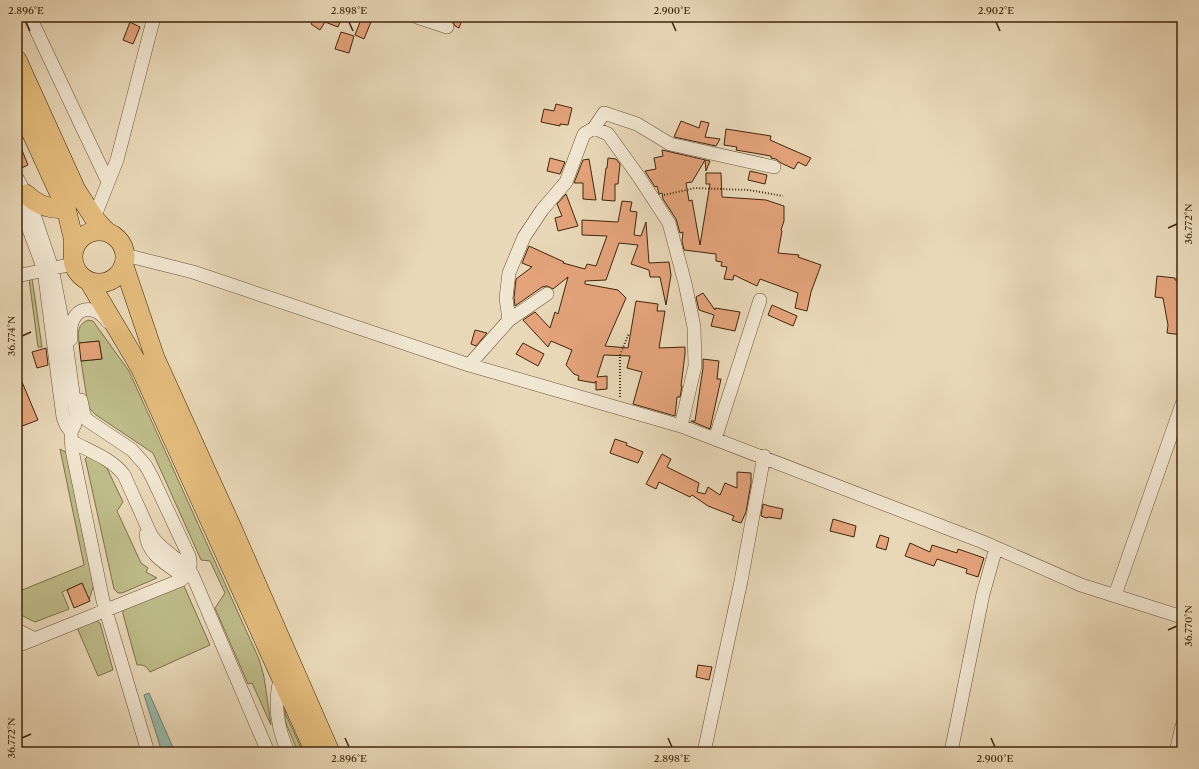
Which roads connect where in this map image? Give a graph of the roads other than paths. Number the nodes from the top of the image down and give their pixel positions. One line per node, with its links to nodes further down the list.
1 (30, 17): 9 (street)
2 (154, 17): 9 (street)
3 (417, 17): 4 (street)
4 (447, 27)
5 (17, 60): 12 (highway)
6 (17, 101): 11 (highway)
7 (594, 128): 8 (street); 21 (street); 25 (street)
8 (774, 167)
9 (108, 182): 12 (street)
10 (20, 192): 11 (highway); 16 (street)
11 (66, 208): 14 (highway)
12 (94, 218): 13 (highway)
13 (107, 232): 14 (highway); 15 (highway)
14 (73, 257): 16 (street); 18 (highway)
15 (125, 260): 18 (highway); 22 (street); 45 (highway)
16 (48, 269): 17 (street); 26 (street)
17 (17, 276)
18 (90, 283): 23 (highway)
19 (547, 294): 21 (street)
20 (760, 300): 27 (street)
21 (509, 320): 22 (street)
22 (468, 365): 25 (street)
23 (141, 369): 29 (street); 39 (highway)
24 (1182, 404): 33 (street)
25 (681, 426): 27 (street)
26 (71, 436): 29 (street); 30 (street); 34 (street)
27 (715, 439): 28 (street)
28 (764, 457): 31 (street); 46 (street)
29 (142, 462): 30 (street); 32 (street)
30 (124, 475): 32 (street)
31 (996, 548): 33 (street); 47 (street)
32 (188, 569): 34 (street); 42 (street)
33 (1114, 595): 35 (street)
34 (105, 610): 37 (street); 41 (street)
35 (1182, 616)
36 (17, 630): 37 (street)
37 (34, 639): 38 (street)
38 (17, 646)
39 (281, 676): 43 (street); 44 (highway)
40 (1182, 726): 48 (street)
41 (148, 752)
42 (268, 752)
43 (288, 752)
44 (315, 752)
45 (330, 752)
46 (704, 752)
47 (951, 752)
48 (1176, 752)

